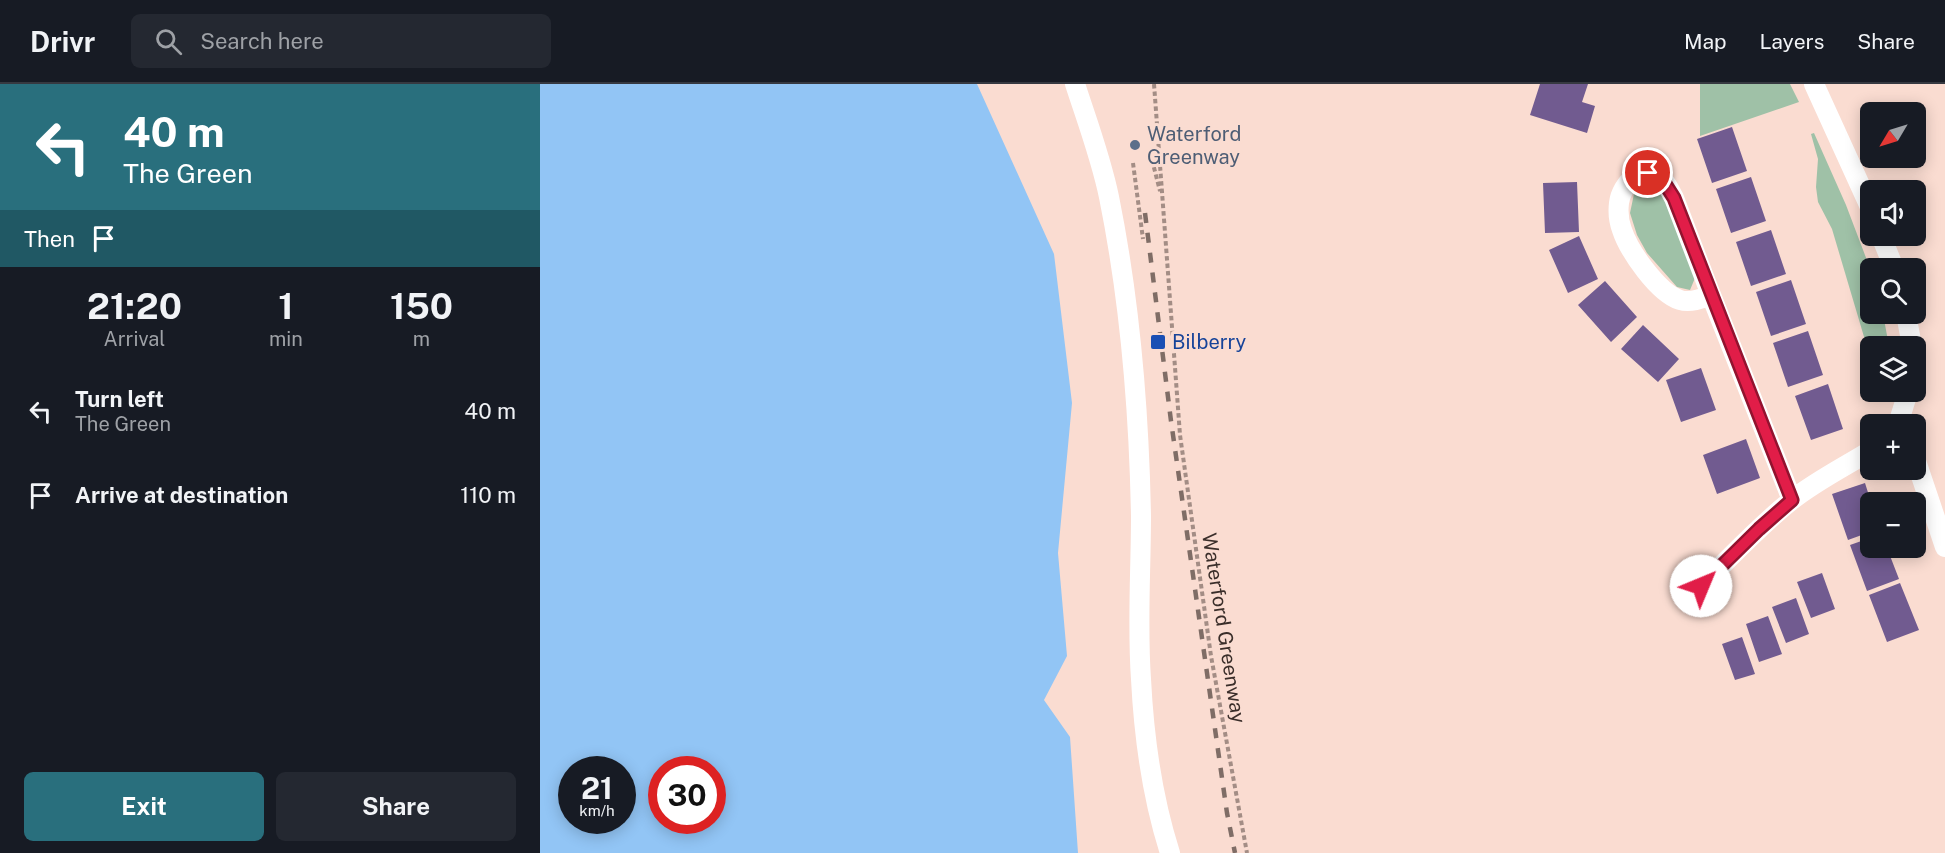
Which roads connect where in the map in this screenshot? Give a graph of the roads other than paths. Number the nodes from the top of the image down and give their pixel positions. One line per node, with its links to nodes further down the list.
1 (1075, 84): 10 (street)
2 (1814, 84): 3 (street)
3 (1860, 185)
4 (1711, 295): 4 (street); 7 (street)
5 (1860, 457): 7 (street)
6 (1922, 480): 8 (street)
7 (1792, 500): 9 (street)
8 (1945, 547)
9 (1701, 586)
10 (1170, 853)

